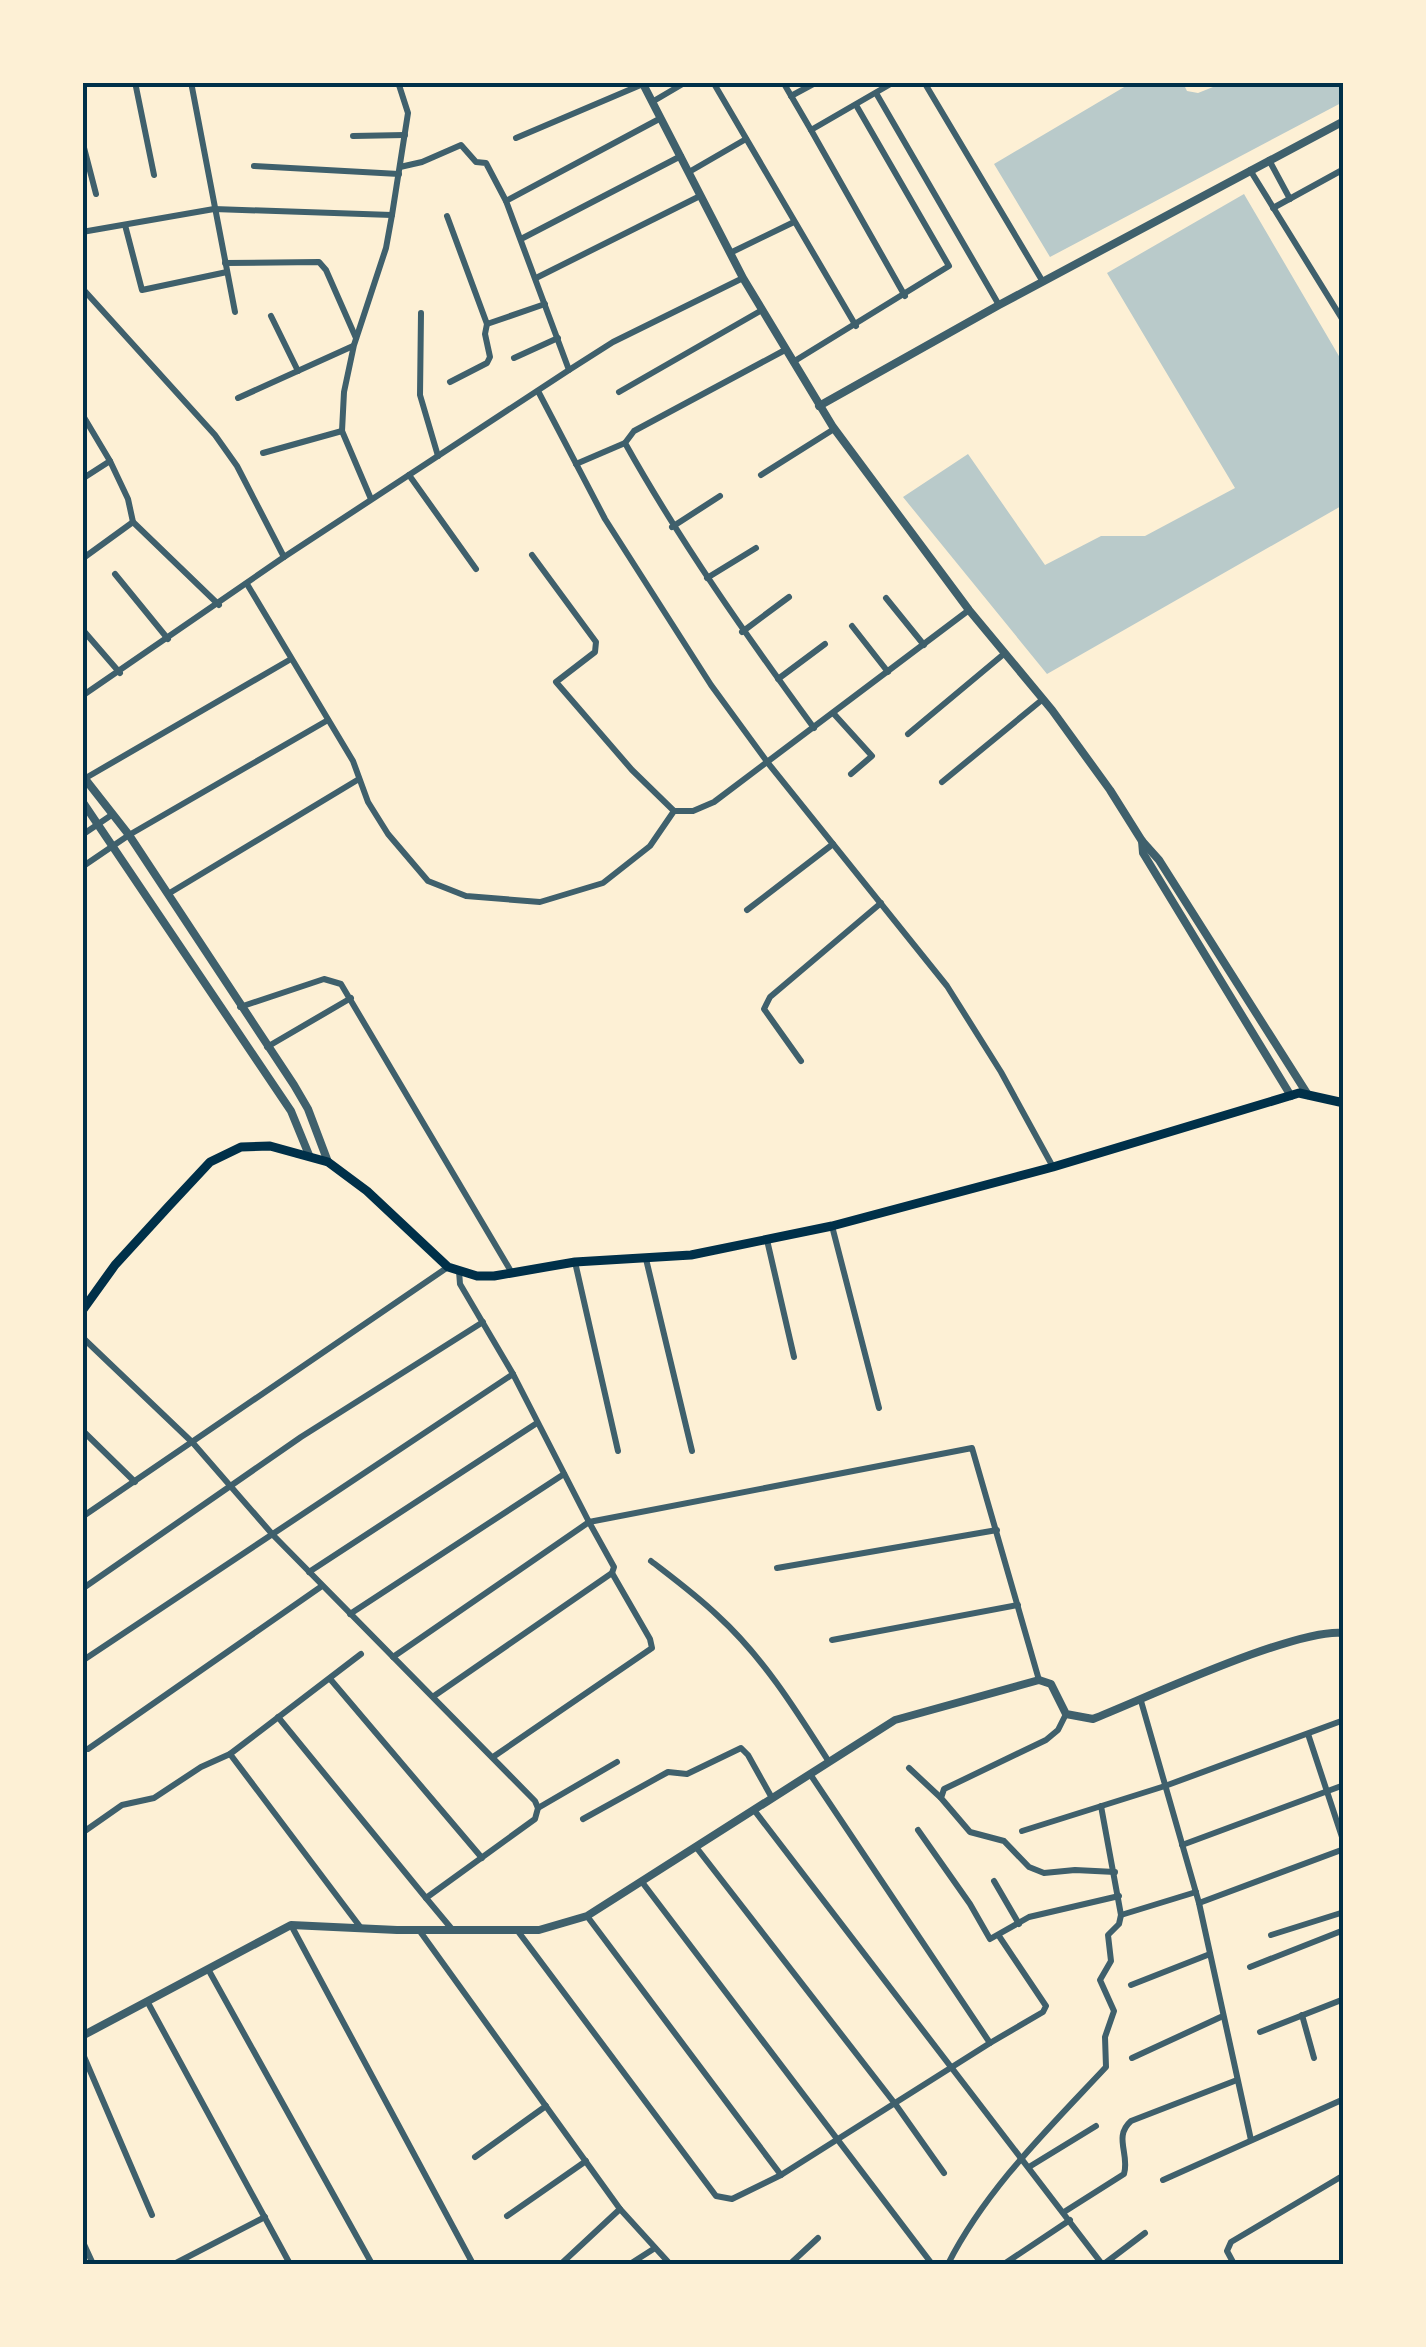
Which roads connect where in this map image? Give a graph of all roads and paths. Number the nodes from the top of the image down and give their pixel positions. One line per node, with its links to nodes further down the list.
1 (136, 82): 32 (street)
2 (192, 82): 38 (street)
3 (398, 82): 20 (street)
4 (686, 82): 15 (street)
5 (713, 82): 23 (street)
6 (783, 82): 14 (street)
7 (817, 82): 14 (street)
8 (894, 82): 13 (street)
9 (924, 82): 49 (street)
10 (1196, 82): 11 (street)
11 (1206, 82)
12 (642, 83): 15 (street); 22 (street)
13 (876, 93): 16 (street); 53 (street)
14 (791, 96): 19 (street)
15 (652, 102): 17 (street)
16 (856, 105): 19 (street); 51 (street)
17 (661, 118): 25 (street); 36 (street)
18 (1344, 121): 26 (street)
19 (811, 130): 51 (street)
20 (405, 135): 21 (street); 29 (street)
21 (352, 136)
22 (516, 138)
23 (746, 139): 31 (street); 41 (street)
24 (82, 140): 33 (street)
25 (681, 156): 31 (street); 44 (street)
26 (1268, 159): 30 (street); 35 (street)
27 (254, 166): 29 (street)
28 (1344, 169): 35 (street)
29 (400, 170): 36 (street); 39 (street)
30 (1250, 170): 37 (street); 49 (street)
31 (689, 172): 34 (street)
32 (154, 175)
33 (96, 194)
34 (700, 196): 45 (street); 47 (street)
35 (1290, 199): 37 (street)
36 (506, 201): 44 (street)
37 (1273, 208): 58 (street)
38 (214, 209): 39 (street); 42 (street); 46 (street)
39 (392, 216): 62 (street)
40 (447, 216): 59 (street)
41 (794, 222): 45 (street); 60 (street)
42 (125, 225): 43 (street); 46 (street)
43 (82, 232)
44 (521, 239): 47 (street)
45 (730, 253): 48 (street)
46 (226, 267): 55 (street); 62 (street)
47 (536, 278): 52 (street)
48 (743, 278): 54 (street); 66 (street)
49 (1043, 282): 53 (street)
50 (82, 288): 90 (street)
51 (905, 296): 60 (street)
52 (546, 304): 59 (street); 61 (street)
53 (1000, 305): 72 (street)
54 (762, 310): 63 (street); 70 (street)
55 (235, 312)
56 (421, 313): 78 (street)
57 (271, 316): 67 (street)
58 (1344, 322)
59 (487, 324): 68 (street)
60 (856, 326): 65 (street)
61 (558, 338): 64 (street); 66 (street)
62 (355, 342): 67 (street); 75 (street)
63 (785, 350): 65 (street); 76 (street)
64 (514, 358)
65 (792, 363): 72 (street)
66 (569, 370): 69 (street)
67 (298, 371): 71 (street)
68 (450, 382)
69 (538, 391): 78 (street); 80 (street)
70 (619, 392)
71 (238, 398)
72 (820, 406): 74 (street)
73 (82, 414): 79 (street)
74 (834, 429): 82 (street); 99 (street)
75 (342, 431): 77 (street); 85 (street)
76 (624, 443): 80 (street); 87 (street)
77 (263, 453)
78 (438, 456): 81 (street)
79 (110, 461): 83 (street); 86 (street)
80 (576, 464): 117 (street)
81 (409, 475): 85 (street); 92 (street)
82 (761, 475)
83 (82, 479)
84 (720, 496): 87 (street)
85 (371, 500): 90 (street)
86 (132, 522): 91 (street); 98 (street)
87 (672, 527): 94 (street)
88 (756, 548): 94 (street)
89 (532, 554): 123 (street)
90 (284, 557): 95 (street)
91 (82, 560)
92 (476, 569)
93 (115, 574): 103 (street)
94 (707, 578): 102 (street)
95 (247, 584): 98 (street); 107 (street)
96 (789, 597): 102 (street)
97 (886, 598): 105 (street)
98 (219, 605): 103 (street)
99 (969, 610): 105 (street); 106 (street)
100 (852, 626): 108 (street)
101 (82, 629): 109 (street)
102 (742, 632): 110 (street)
103 (168, 639): 109 (street)
104 (825, 644): 110 (street)
105 (924, 644): 108 (street)
106 (1006, 652): 112 (street); 116 (street)
107 (291, 658): 114 (street); 119 (street)
108 (888, 672): 113 (street)
109 (120, 673): 111 (street)
110 (778, 678): 115 (street)
111 (82, 696)
112 (1043, 699): 121 (street); 128 (street)
113 (834, 714): 115 (street); 118 (street)
114 (328, 720): 120 (street); 127 (street)
115 (814, 728): 117 (street)
116 (908, 734)
117 (768, 762): 123 (street); 129 (street)
118 (852, 774)
119 (84, 777): 124 (street)
120 (359, 778): 123 (street); 132 (street)
121 (942, 782)
122 (82, 801): 125 (street)
123 (674, 811)
124 (114, 814): 125 (street); 127 (street)
125 (99, 824): 126 (street); 130 (street)
126 (82, 836)
127 (129, 836): 130 (street); 132 (street)
128 (1142, 841): 139 (street); 140 (street)
129 (833, 844): 133 (street); 134 (street)
130 (115, 845): 131 (street); 142 (street)
131 (82, 868)
132 (167, 895): 136 (street)
133 (881, 903): 138 (street); 144 (street)
134 (748, 910)
135 (352, 998): 136 (street); 137 (street); 151 (street)
136 (240, 1007): 137 (street)
137 (268, 1047): 143 (street)
138 (801, 1062)
139 (1291, 1096): 140 (main road); 144 (main road)
140 (1308, 1096): 141 (main road)
141 (1344, 1102)
142 (309, 1155): 143 (main road); 152 (main road)
143 (328, 1162): 149 (main road)
144 (1053, 1167): 145 (main road)
145 (832, 1226): 146 (main road); 157 (street)
146 (767, 1240): 147 (main road); 155 (street)
147 (646, 1259): 148 (main road); 162 (street)
148 (575, 1262): 151 (main road); 161 (street)
149 (448, 1266): 150 (main road); 160 (street)
150 (459, 1272): 151 (main road); 153 (street)
151 (512, 1273)
152 (82, 1312)
153 (483, 1322): 156 (street); 165 (street)
154 (82, 1337): 160 (street)
155 (794, 1357)
156 (514, 1374): 158 (street); 169 (street)
157 (879, 1408)
158 (537, 1423): 163 (street); 172 (street)
159 (82, 1430): 164 (street)
160 (193, 1444): 164 (street); 165 (street)
161 (618, 1452)
162 (692, 1452)
163 (564, 1474): 167 (street); 177 (street)
164 (135, 1482): 166 (street)
165 (232, 1487): 169 (street); 175 (street)
166 (82, 1518)
167 (589, 1522): 168 (street); 173 (street); 181 (street)
168 (997, 1530): 171 (street); 176 (street)
169 (273, 1535): 172 (street); 182 (street)
170 (651, 1560): 195 (street)
171 (777, 1568)
172 (308, 1572): 174 (street)
173 (612, 1573): 185 (street); 193 (street)
174 (322, 1586): 177 (street); 191 (street)
175 (82, 1589)
176 (1018, 1605): 179 (street); 184 (street)
177 (350, 1614): 181 (street)
178 (1344, 1633): 186 (street)
179 (832, 1640)
180 (361, 1654): 183 (street)
181 (393, 1657): 185 (street)
182 (82, 1661)
183 (331, 1680): 188 (street); 213 (street)
184 (1039, 1680): 187 (street); 195 (street)
185 (434, 1696): 193 (street)
186 (1141, 1700): 187 (street); 199 (street)
187 (1066, 1714): 202 (street)
188 (278, 1717): 192 (street); 219 (street)
189 (1344, 1720): 190 (street)
190 (1308, 1734): 199 (street); 200 (street)
191 (82, 1749)
192 (230, 1754): 209 (street); 226 (street)
193 (492, 1757): 204 (street)
194 (617, 1762): 204 (street)
195 (830, 1762): 197 (street)
196 (910, 1768): 202 (street)
197 (810, 1774): 201 (street); 243 (street)
198 (1344, 1785): 200 (street)
199 (1165, 1786): 203 (street); 210 (street)
200 (1326, 1791): 210 (street); 211 (street)
201 (772, 1798): 205 (street); 206 (street)
202 (941, 1798): 214 (street)
203 (1101, 1806): 208 (street); 214 (street)
204 (538, 1808): 213 (street)
205 (754, 1810): 212 (street); 247 (street)
206 (583, 1819)
207 (918, 1830): 232 (street)
208 (1022, 1831)
209 (82, 1833)
210 (1182, 1845): 217 (street)
211 (1344, 1846): 220 (street)
212 (696, 1847): 216 (street); 250 (street)
213 (482, 1858): 219 (street)
214 (1116, 1872): 218 (street)
215 (994, 1881): 224 (street)
216 (642, 1882): 223 (street); 253 (street)
217 (1196, 1892): 220 (street); 222 (street)
218 (1119, 1896): 222 (street); 224 (street)
219 (426, 1898): 227 (street)
220 (1199, 1903): 233 (street)
221 (1344, 1912): 231 (street)
222 (1121, 1915): 256 (street)
223 (587, 1916): 229 (street); 260 (street)
224 (1019, 1924): 232 (street)
225 (291, 1925): 226 (street); 235 (street); 277 (street)
226 (361, 1928): 228 (street)
227 (450, 1928): 228 (street); 229 (street)
228 (418, 1929): 251 (street)
229 (517, 1930): 260 (street)
230 (1344, 1930): 234 (street)
231 (1271, 1935)
232 (998, 1936): 243 (street)
233 (1210, 1954): 236 (street); 239 (street)
234 (1250, 1966)
235 (208, 1969): 238 (street); 276 (street)
236 (1131, 1984)
237 (1344, 1999): 240 (street)
238 (147, 2001): 242 (street); 267 (street)
239 (1223, 2016): 245 (street); 248 (street)
240 (1302, 2016): 241 (street); 246 (street)
241 (1260, 2032)
242 (82, 2036)
243 (990, 2043): 247 (street)
244 (82, 2052): 265 (street)
245 (1132, 2058)
246 (1314, 2058)
247 (951, 2066): 250 (street); 256 (street)
248 (1237, 2080): 254 (street); 264 (street)
249 (1344, 2098): 254 (street)
250 (896, 2105): 253 (street); 259 (street)
251 (546, 2106): 255 (street); 257 (street)
252 (1096, 2126): 258 (street)
253 (837, 2140): 260 (street); 282 (street)
254 (1250, 2140): 262 (street)
255 (475, 2157)
256 (1022, 2159): 258 (street); 283 (street)
257 (586, 2161): 263 (street); 266 (street)
258 (1028, 2168): 264 (street)
259 (944, 2172)
260 (781, 2175)
261 (1344, 2175): 286 (street)
262 (1162, 2180)
263 (620, 2210): 272 (street); 278 (street)
264 (1064, 2212): 268 (street)
265 (152, 2215)
266 (507, 2216)
267 (264, 2217): 274 (street); 275 (street)
268 (1070, 2220): 284 (street); 285 (street)
269 (1145, 2233): 285 (street)
270 (818, 2238): 281 (street)
271 (82, 2240): 273 (street)
272 (655, 2248): 279 (street); 280 (street)
273 (94, 2264)
274 (174, 2264)
275 (290, 2264)
276 (372, 2264)
277 (473, 2264)
278 (562, 2264)
279 (630, 2264)
280 (670, 2264)
281 (790, 2264)
282 (932, 2264)
283 (948, 2264)
284 (1004, 2264)
285 (1103, 2264)
286 (1234, 2264)

